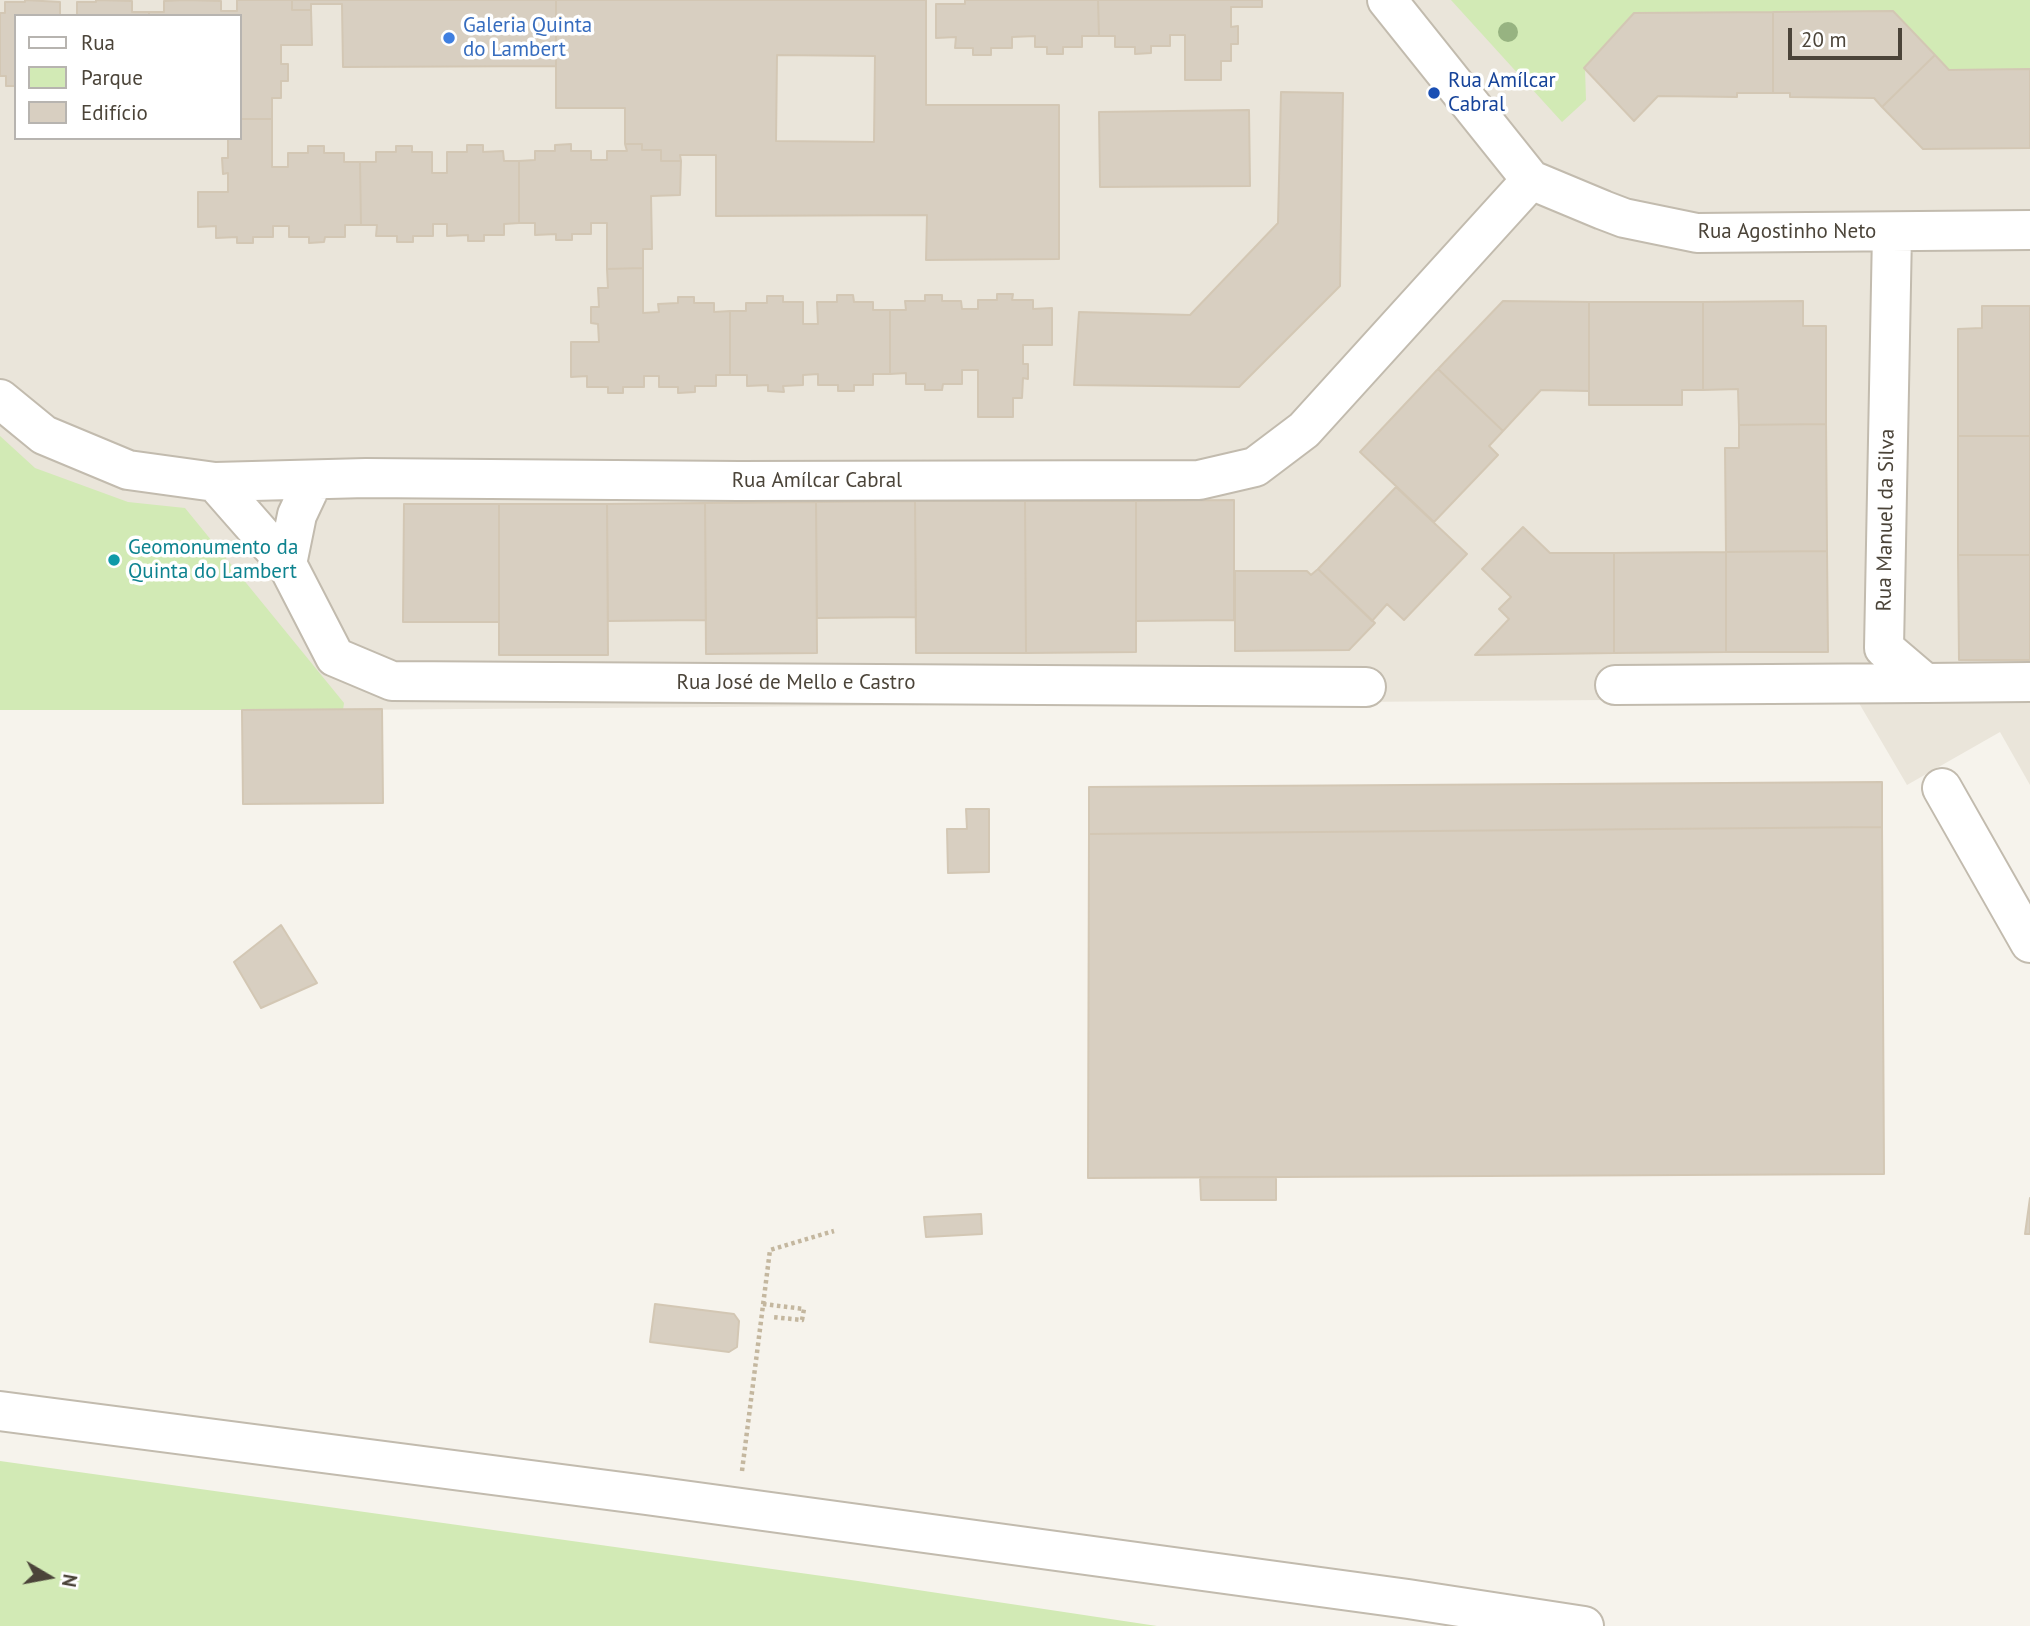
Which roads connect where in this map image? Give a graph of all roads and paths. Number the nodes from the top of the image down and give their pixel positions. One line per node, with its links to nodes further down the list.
1 (1387, 0): 2 (street, Rua Agostinho Neto)
2 (1531, 180): 4 (street, Rua Agostinho Neto); 6 (street, Rua Amílcar Cabral)
3 (2030, 230): 4 (street, Rua Agostinho Neto)
4 (1892, 233): 10 (street, Rua Manuel da Silva)
5 (0, 399): 7 (street, Rua Amílcar Cabral)
6 (313, 481): 7 (street, Rua Amílcar Cabral); 8 (street)
7 (215, 482): 8 (street, Rua José de Mello e Castro)
8 (287, 564): 12 (street, Rua José de Mello e Castro)
9 (2030, 681): 10 (street)
10 (1924, 683): 11 (street)
11 (1615, 685)
12 (1366, 687)
13 (1942, 788): 14 (street)
14 (2030, 943)
15 (834, 1231): 16 (path)
16 (763, 1304): 17 (path); 19 (path)
17 (772, 1317)
18 (0, 1411): 20 (street)
19 (742, 1474)
20 (1584, 1626)

